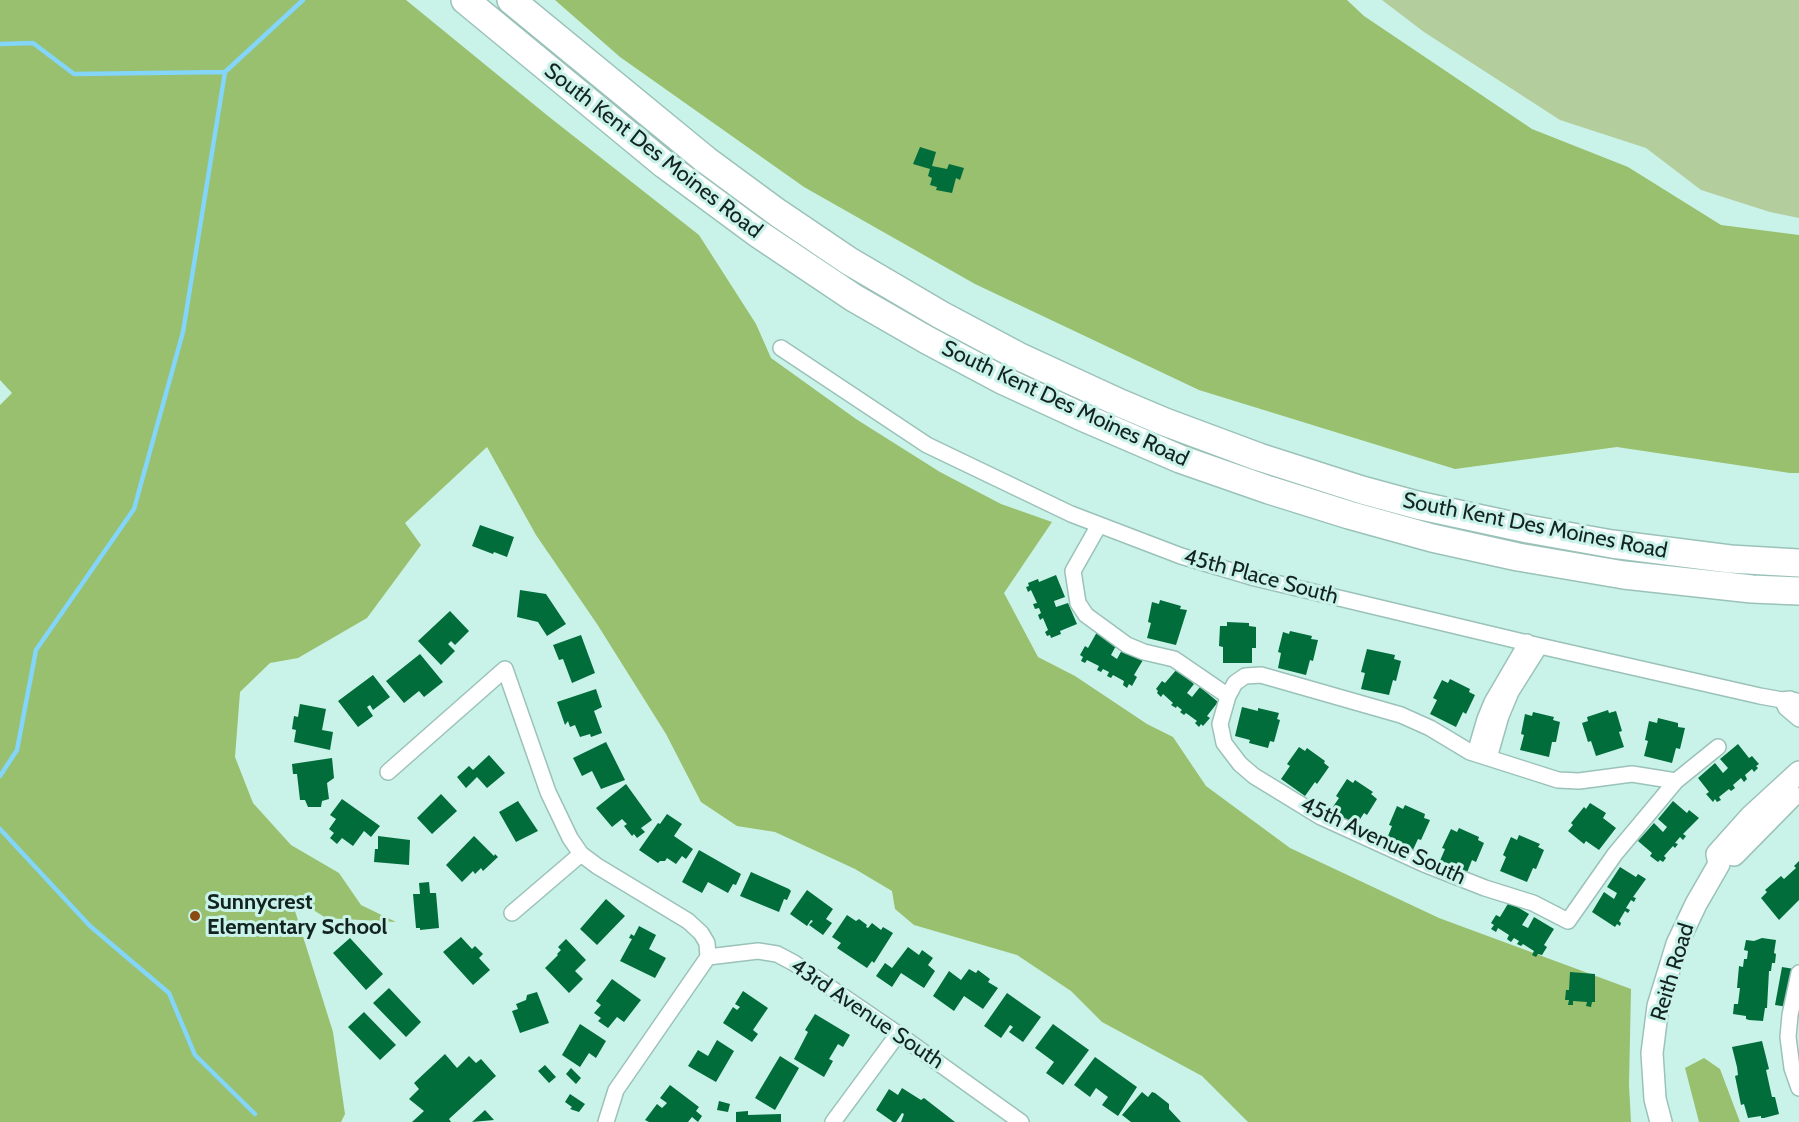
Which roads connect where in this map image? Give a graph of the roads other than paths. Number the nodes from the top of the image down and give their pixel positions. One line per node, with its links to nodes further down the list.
1 (465, 0): 6 (highway, South Kent Des Moines Road)
2 (511, 0): 5 (highway, South Kent Des Moines Road)
3 (781, 348): 4 (street, 45th Place South)
4 (1099, 525): 7 (street, 45th Place South); 8 (street)
5 (1799, 563)
6 (1799, 591)
7 (1533, 644): 9 (street, 45th Place South); 13 (street)
8 (1228, 696): 13 (street, 45th Avenue South); 16 (street, 45th Avenue South)
9 (1782, 700): 10 (street, 45th Place South); 11 (street)
10 (1799, 702)
11 (1799, 719)
12 (1718, 747): 16 (street)
13 (1482, 756): 16 (street, 45th Avenue South)
14 (388, 772): 18 (street)
15 (1799, 772): 19 (main road, Reith Road)
16 (1676, 781)
17 (1799, 791): 19 (main road, Reith Road)
18 (581, 854): 20 (street); 21 (street)
19 (1719, 864): 28 (main road, Reith Road)
20 (512, 914)
21 (708, 957): 23 (street, 43rd Avenue South); 25 (street)
22 (1799, 973): 24 (street)
23 (898, 1034): 26 (street); 27 (street, 43rd Avenue South)
24 (1799, 1088)
25 (606, 1122)
26 (832, 1122)
27 (1021, 1122)
28 (1661, 1122)

